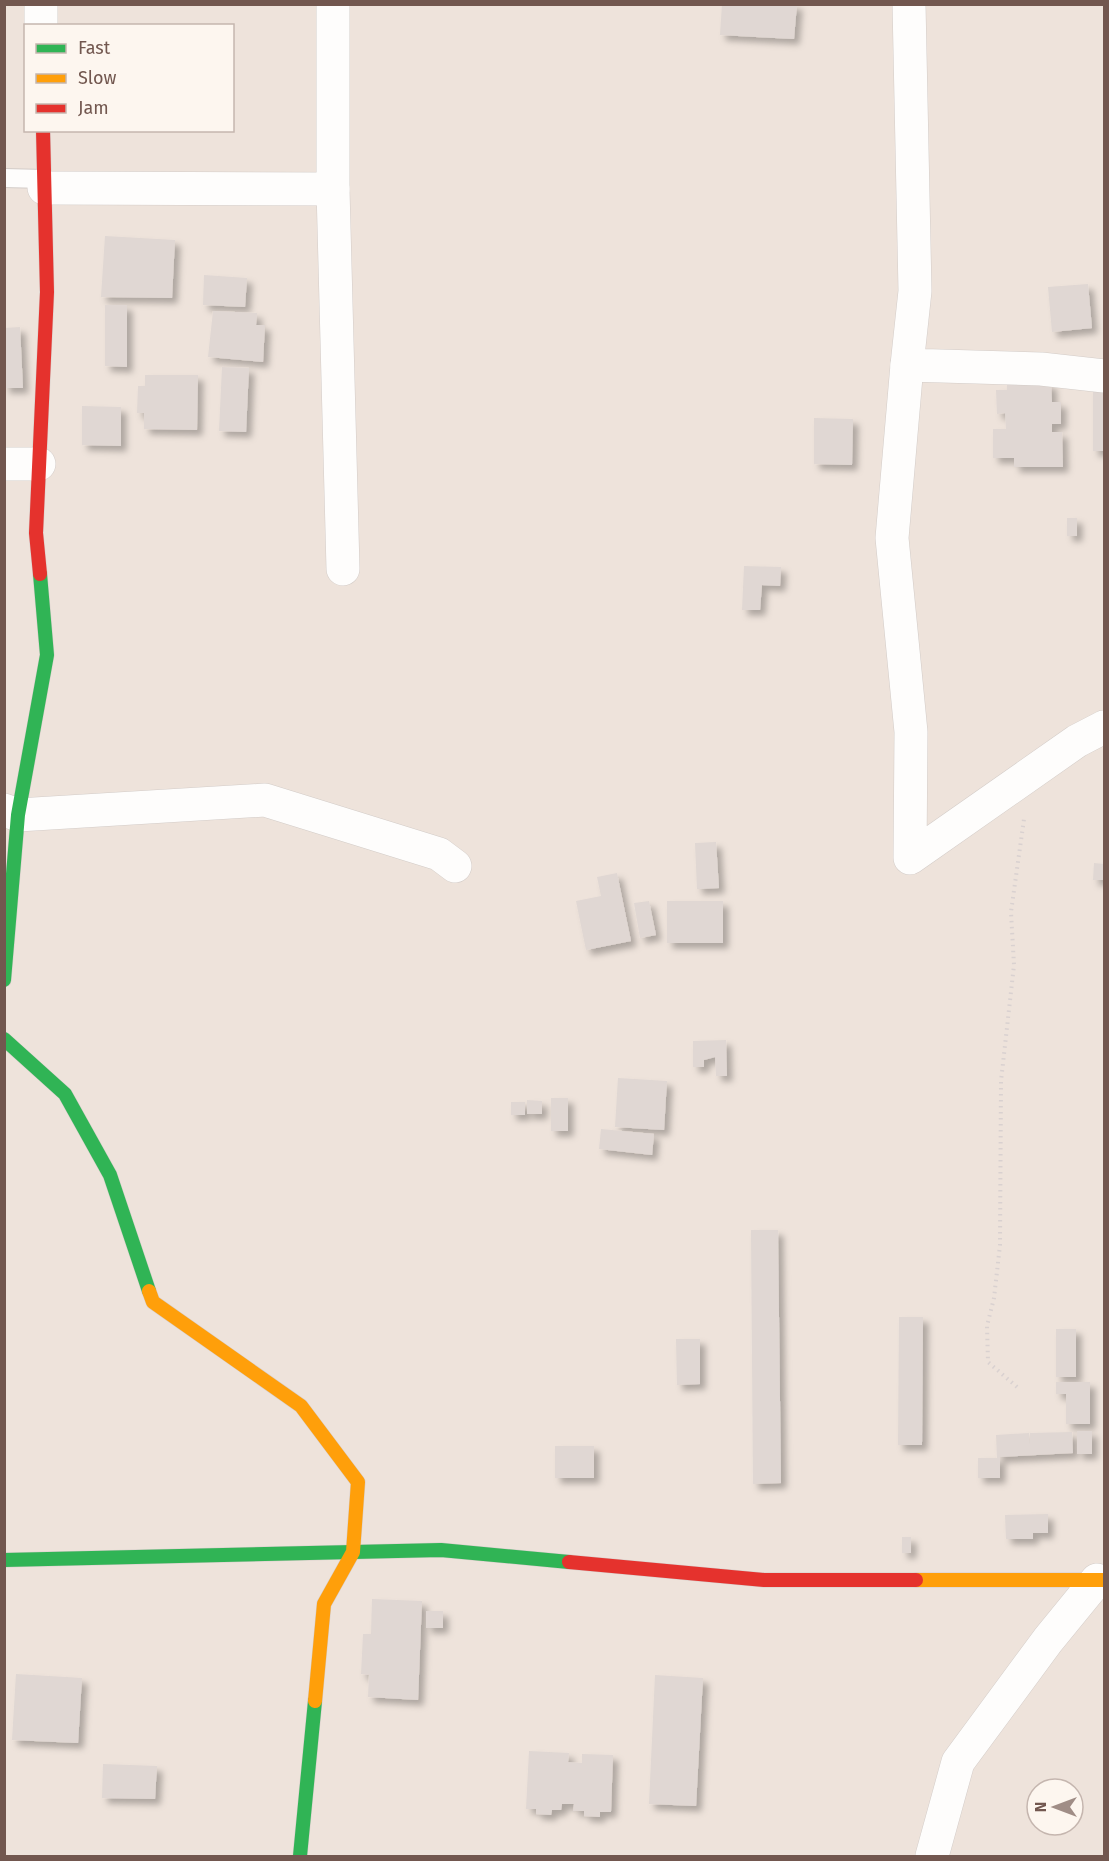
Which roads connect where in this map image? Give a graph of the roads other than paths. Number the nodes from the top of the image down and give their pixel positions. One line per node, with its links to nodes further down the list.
1 (41, 4): 4 (street)
2 (333, 4): 8 (street)
3 (909, 4): 9 (street)
4 (41, 24)
5 (44, 132): 7 (street)
6 (4, 178): 7 (lane)
7 (44, 184): 8 (street); 12 (street)
8 (333, 189): 13 (street)
9 (907, 366): 10 (street); 14 (street)
10 (1104, 376)
11 (4, 464): 12 (street)
12 (39, 464): 15 (street)
13 (343, 569)
14 (1104, 727)
15 (11, 813): 16 (street); 17 (street)
16 (455, 866)
17 (4, 980)
18 (4, 1039): 19 (street)
19 (353, 1552): 20 (street); 21 (street); 22 (street)
20 (4, 1560)
21 (1097, 1573): 23 (street)
22 (300, 1857)
23 (932, 1857)

